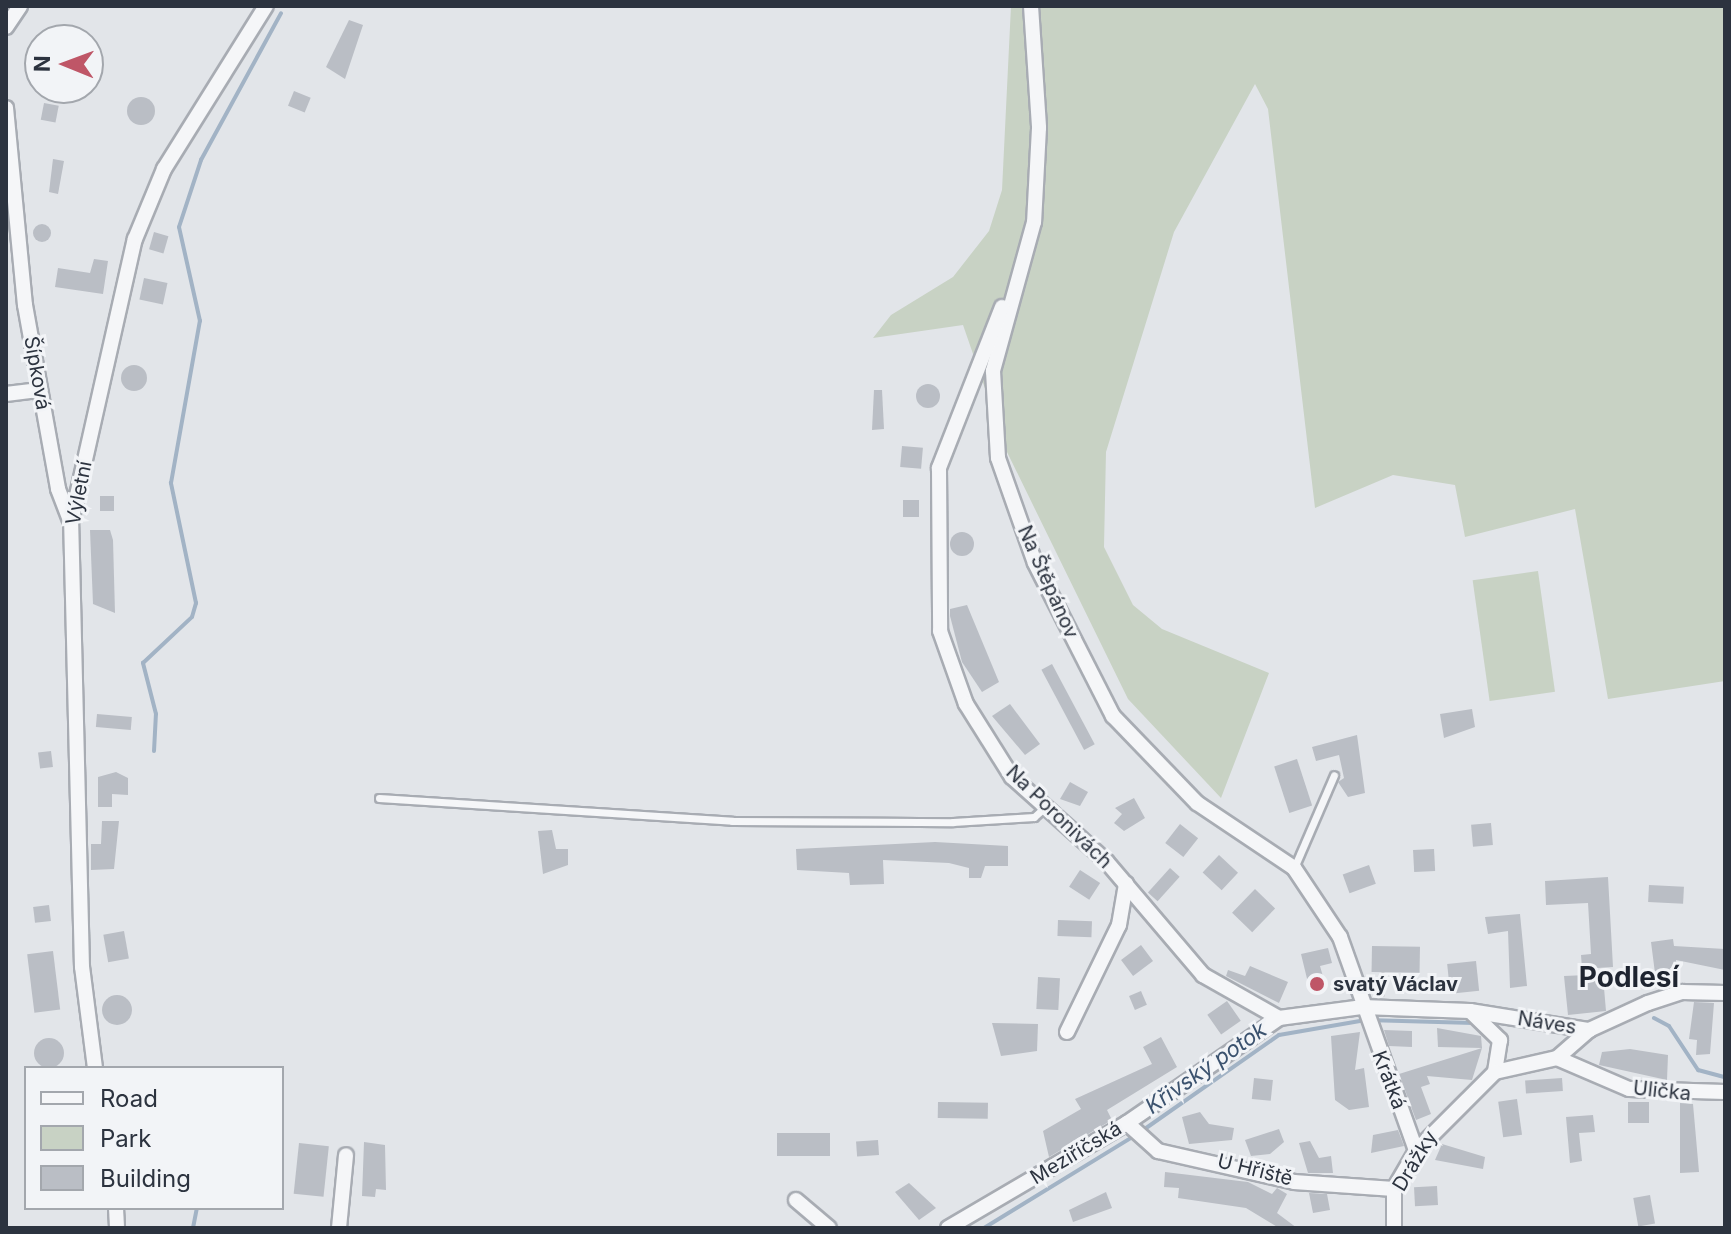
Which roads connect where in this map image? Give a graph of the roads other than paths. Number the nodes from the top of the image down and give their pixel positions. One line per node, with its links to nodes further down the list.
1 (20, 6): 4 (street)
2 (266, 6): 10 (street, Výletní)
3 (1031, 6): 7 (street, Na Štěpánov)
4 (6, 27)
5 (6, 108): 6 (street, Šípková)
6 (11, 223): 8 (street, Šípková)
7 (1014, 283): 13 (street, Na Poronivách); 14 (street, Na Štěpánov)
8 (40, 390): 9 (street); 10 (street, Šípková)
9 (6, 394)
10 (71, 522): 23 (street, Výletní)
11 (1334, 775): 14 (lane)
12 (379, 798): 13 (lane)
13 (1045, 807): 15 (street, Na Poronivách)
14 (1294, 868): 18 (street, Na Štěpánov)
15 (1126, 884): 19 (street, Na Poronivách); 21 (street)
16 (1725, 993): 20 (street)
17 (1470, 1011): 18 (street, Meziříčská); 20 (street, Náves); 24 (street, Náves)
18 (1366, 1016): 19 (street, Meziříčská); 27 (street, Krátká)
19 (1279, 1018): 26 (street, Meziříčská)
20 (1589, 1030): 22 (street, Náves)
21 (1067, 1032)
22 (1557, 1058): 24 (street, Náves); 25 (street, Ulička)
23 (95, 1066)
24 (1495, 1072): 27 (street, Drážky)
25 (1725, 1092)
26 (1130, 1126): 29 (street, U Hřiště); 34 (street, Meziříčská)
27 (1416, 1151): 29 (street, Drážky)
28 (346, 1155): 32 (street)
29 (1394, 1189): 31 (street, Drážky)
30 (796, 1200): 33 (street)
31 (1391, 1224)
32 (339, 1228)
33 (829, 1228)
34 (948, 1228)

